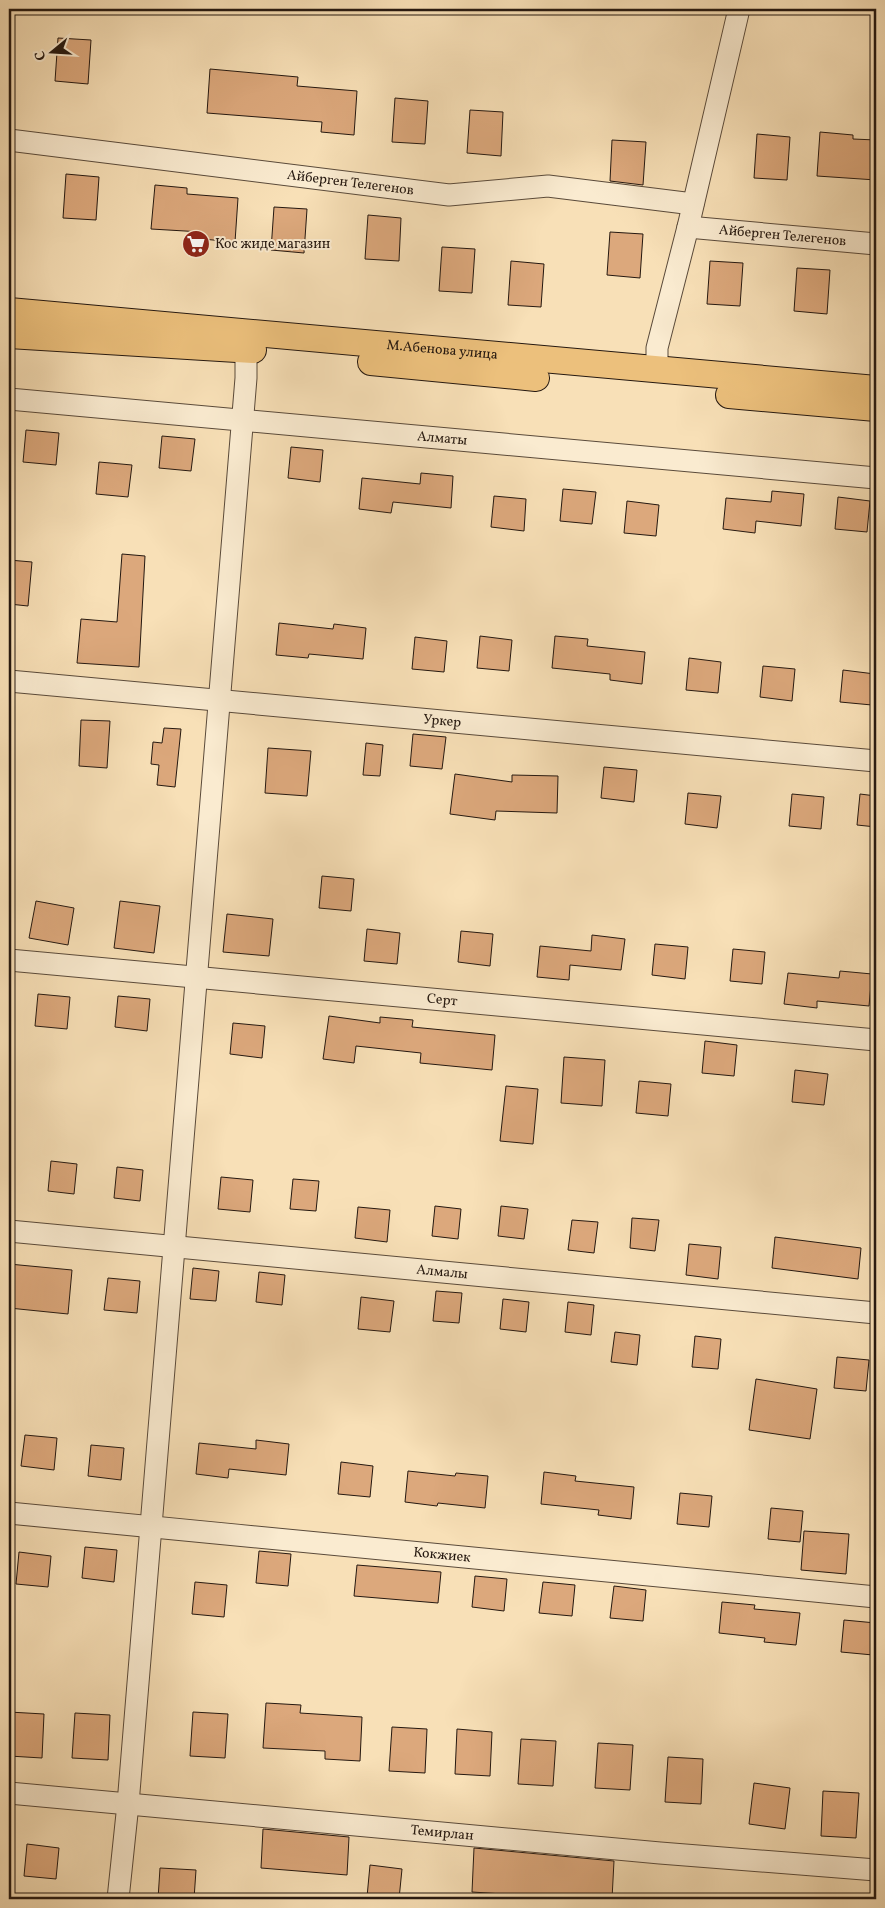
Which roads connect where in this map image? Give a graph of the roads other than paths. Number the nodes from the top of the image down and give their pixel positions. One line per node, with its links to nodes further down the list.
1 (739, 9): 3 (street)
2 (9, 140): 3 (street, Айберген Телегенов)
3 (692, 204): 4 (street)
4 (688, 227): 5 (street, Айберген Телегенов); 9 (street)
5 (876, 244)
6 (9, 311): 9 (main road, М.Абенова улица)
7 (9, 335): 8 (main road, М.Абенова улица)
8 (246, 350): 12 (main road, М.Абенова улица); 13 (street)
9 (657, 371): 10 (main road, М.Абенова улица)
10 (876, 390)
11 (9, 399): 13 (street, Алматы)
12 (876, 408)
13 (242, 420): 14 (street, Алматы); 16 (street)
14 (876, 478)
15 (9, 681): 16 (street, Уркер)
16 (219, 700): 17 (street, Уркер); 19 (street)
17 (876, 761)
18 (9, 960): 19 (street, Серт)
19 (196, 977): 20 (street, Серт); 22 (street)
20 (876, 1040)
21 (9, 1231): 22 (street, Алмалы)
22 (174, 1246): 23 (street, Алмалы); 25 (street)
23 (876, 1313)
24 (9, 1513): 25 (street, Кокжиек)
25 (151, 1526): 26 (street, Кокжиек); 28 (street)
26 (876, 1597)
27 (9, 1793): 28 (street, Темирлан)
28 (128, 1804): 29 (street, Темирлан); 30 (street)
29 (876, 1870)
30 (118, 1899)

